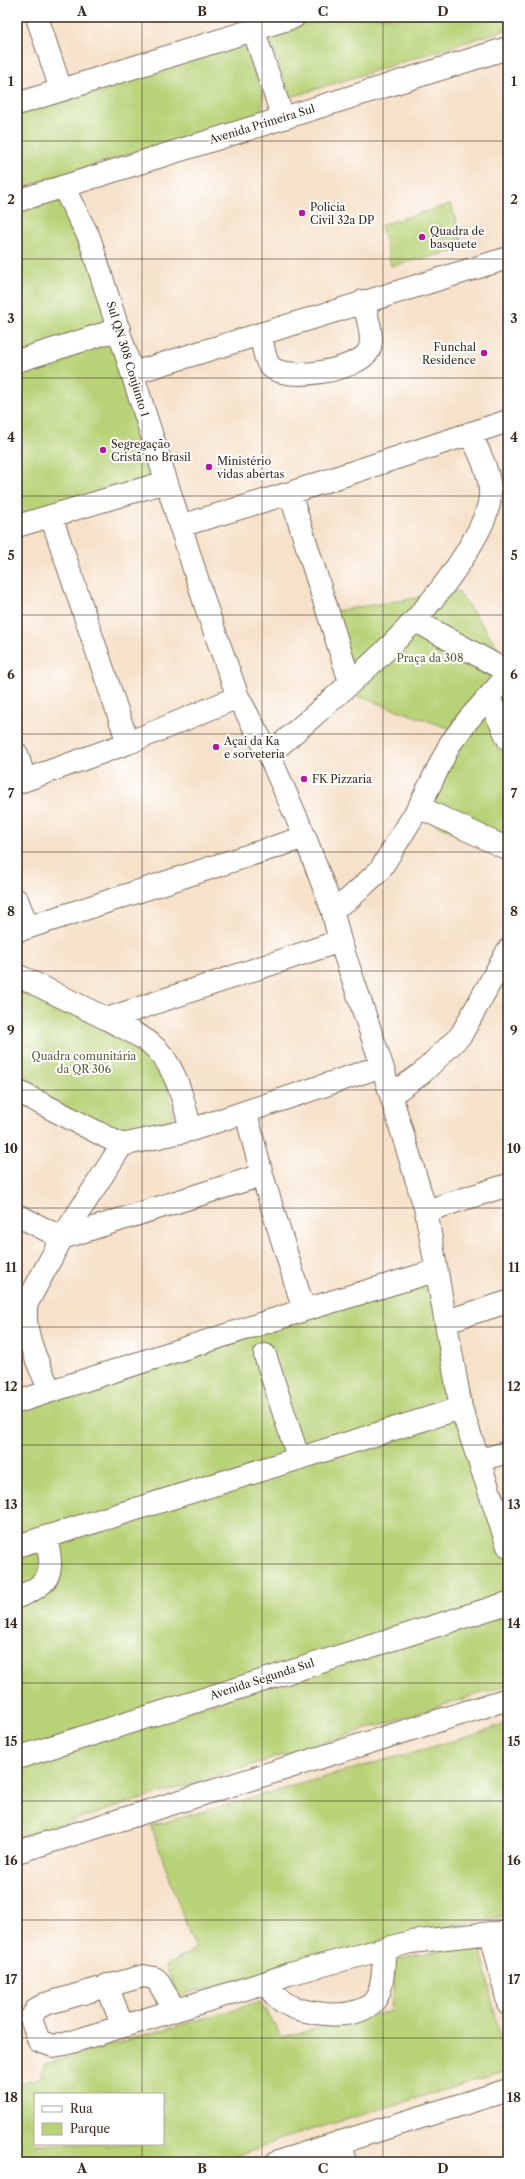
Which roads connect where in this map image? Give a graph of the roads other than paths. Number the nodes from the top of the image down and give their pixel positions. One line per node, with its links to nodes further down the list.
1 (37, 17): 5 (street)
2 (294, 17): 3 (street)
3 (253, 29): 5 (street); 7 (street)
4 (508, 48): 7 (street, Avenida Primeira Sul)
5 (61, 90): 6 (street)
6 (17, 104)
7 (283, 118): 8 (street, Avenida Primeira Sul)
8 (72, 185): 9 (street, Avenida Primeira Sul); 12 (street, Sul QN 308 Conjunto 1)
9 (17, 201)
10 (508, 258): 11 (street)
11 (363, 301): 13 (street); 13 (street)
12 (119, 329): 14 (street); 15 (street, Sul QN 308 Conjunto 1)
13 (260, 334): 15 (street)
14 (17, 361)
15 (133, 373): 18 (street, Sul QN 308 Conjunto 1)
16 (508, 421): 17 (street)
17 (470, 433): 19 (street); 23 (street)
18 (166, 482): 20 (street); 22 (street, Sul QN 308 Conjunto 1)
19 (290, 493): 22 (street); 26 (street)
20 (51, 516): 21 (street); 30 (street)
21 (17, 526)
22 (180, 526): 27 (street, Sul QN 308 Conjunto 1)
23 (416, 621): 24 (street); 26 (street)
24 (508, 672)
25 (508, 675): 28 (street)
26 (350, 682): 32 (street)
27 (238, 697): 30 (street); 32 (street, Sul QN 308 Conjunto 1)
28 (489, 698): 29 (street); 34 (street)
29 (508, 739)
30 (128, 743): 33 (street)
31 (17, 754): 33 (street)
32 (269, 755): 35 (street, Sul QN 308 Conjunto 1)
33 (21, 781)
34 (419, 807): 36 (street); 38 (street)
35 (305, 837): 38 (street, Sul QN 308 Conjunto 1); 39 (street)
36 (508, 848)
37 (17, 900): 39 (street)
38 (332, 909): 40 (street, Sul QN 308 Conjunto 1)
39 (22, 929)
40 (340, 941): 43 (street); 44 (street, Sul QN 308 Conjunto 1)
41 (508, 950): 46 (street)
42 (17, 975): 43 (street)
43 (107, 1019): 48 (street)
44 (382, 1066): 46 (street, Sul QN 308 Conjunto 1); 47 (street)
45 (17, 1091): 49 (street)
46 (391, 1095): 52 (street, Sul QN 308 Conjunto 1)
47 (246, 1113): 48 (street); 50 (street)
48 (192, 1130): 49 (street)
49 (122, 1145): 54 (street)
50 (262, 1175): 54 (street); 57 (street)
51 (508, 1185): 52 (street)
52 (426, 1211): 55 (street, Sul QN 308 Conjunto 1)
53 (17, 1215): 54 (street)
54 (62, 1238): 60 (street)
55 (436, 1271): 57 (street); 58 (street, Sul QN 308 Conjunto 1)
56 (508, 1302): 58 (street)
57 (304, 1310): 60 (street)
58 (446, 1321): 62 (street, Sul QN 308 Conjunto 1)
59 (265, 1355): 64 (street)
60 (50, 1391): 61 (street)
61 (17, 1402)
62 (460, 1408): 64 (street); 65 (street, Sul QN 308 Conjunto 1)
63 (508, 1452): 65 (street)
64 (298, 1457): 66 (street)
65 (480, 1460): 68 (street, Sul QN 308 Conjunto 1)
66 (45, 1537): 67 (street); 69 (street)
67 (17, 1546)
68 (508, 1546)
69 (17, 1597)
70 (508, 1603): 72 (street, Avenida Segunda Sul)
71 (508, 1699): 73 (street)
72 (17, 1758)
73 (17, 1852)
74 (500, 1933): 75 (street); 78 (street)
75 (385, 1949): 76 (street); 76 (street)
76 (264, 1983): 79 (street)
77 (107, 1985): 79 (street); 80 (street); 80 (street)
78 (508, 2003)
79 (174, 2010): 80 (street)
80 (122, 2025)
81 (508, 2090): 82 (street)
82 (342, 2152): 83 (street)
83 (277, 2162)

